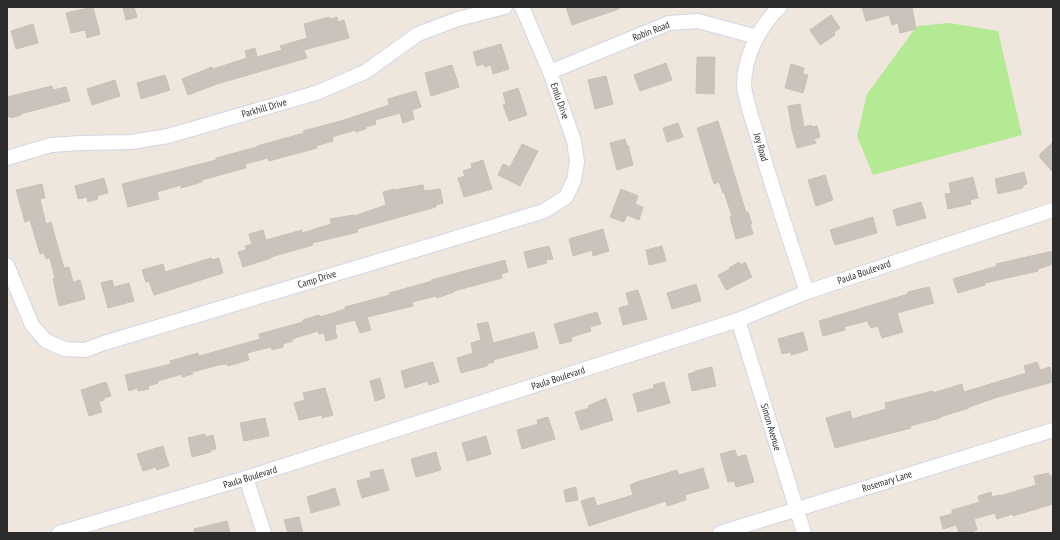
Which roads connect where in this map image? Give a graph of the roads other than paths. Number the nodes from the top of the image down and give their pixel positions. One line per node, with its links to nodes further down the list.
1 (505, 7): 6 (street, Parkhill Drive)
2 (522, 7): 5 (street, Emlu Drive)
3 (780, 7): 4 (street, Joy Road)
4 (757, 37): 5 (street, Robin Road); 10 (street, Joy Road)
5 (550, 72): 7 (street, Emlu Drive)
6 (7, 158)
7 (566, 197): 9 (street, Camp Drive)
8 (1053, 210): 10 (street, Paula Boulevard)
9 (7, 265)
10 (807, 292): 11 (street, Paula Boulevard)
11 (738, 320): 13 (street, Paula Boulevard); 14 (street, Simon Avenue)
12 (1053, 430): 14 (street, Rosemary Lane)
13 (246, 478): 15 (street, Paula Boulevard); 16 (street)
14 (796, 509): 17 (street, Rosemary Lane); 18 (street, Simon Avenue)
15 (59, 533)
16 (264, 533)
17 (720, 533)
18 (804, 533)

